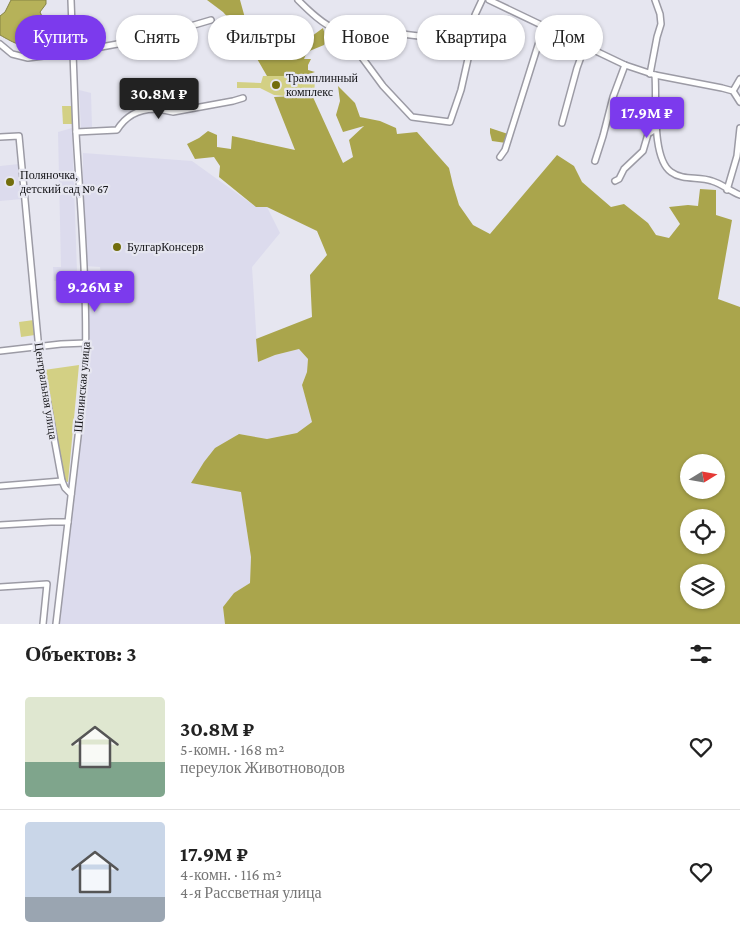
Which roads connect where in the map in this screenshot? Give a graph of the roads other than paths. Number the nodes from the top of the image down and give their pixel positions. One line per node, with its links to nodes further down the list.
1 (71, 0): 6 (street, Шопинская улица)
2 (298, 0): 9 (street)
3 (482, 0): 7 (street)
4 (489, 0): 10 (street)
5 (655, 0): 21 (street)
6 (72, 15)
7 (475, 15)
8 (208, 21): 12 (street)
9 (324, 22)
10 (535, 22)
11 (0, 44): 13 (street)
12 (106, 46)
13 (15, 55)
14 (535, 55): 31 (street)
15 (603, 55): 20 (street)
16 (74, 60): 29 (street, Шопинская улица)
17 (364, 60): 18 (street)
18 (468, 60)
19 (580, 60): 26 (street)
20 (625, 65): 21 (street); 32 (street)
21 (653, 75): 23 (street); 28 (street)
22 (740, 79): 23 (street)
23 (733, 91): 25 (street)
24 (243, 98): 29 (street)
25 (740, 102)
26 (562, 123)
27 (740, 128): 34 (street)
28 (656, 129): 33 (street); 34 (street)
29 (76, 132): 36 (street, Шопинская улица)
30 (0, 138): 37 (street, Центральная улица)
31 (500, 157)
32 (595, 161)
33 (615, 181)
34 (727, 190): 35 (street)
35 (740, 194)
36 (86, 343): 37 (street); 41 (street, Шопинская улица)
37 (38, 346): 38 (street); 39 (street, Центральная улица)
38 (0, 351)
39 (62, 481): 40 (street); 41 (street, Центральная улица)
40 (0, 486)
41 (71, 494): 42 (street, Шопинская улица)
42 (68, 522): 43 (street); 46 (street, Шопинская улица)
43 (0, 525)
44 (0, 587): 45 (street)
45 (43, 624)
46 (56, 624)

